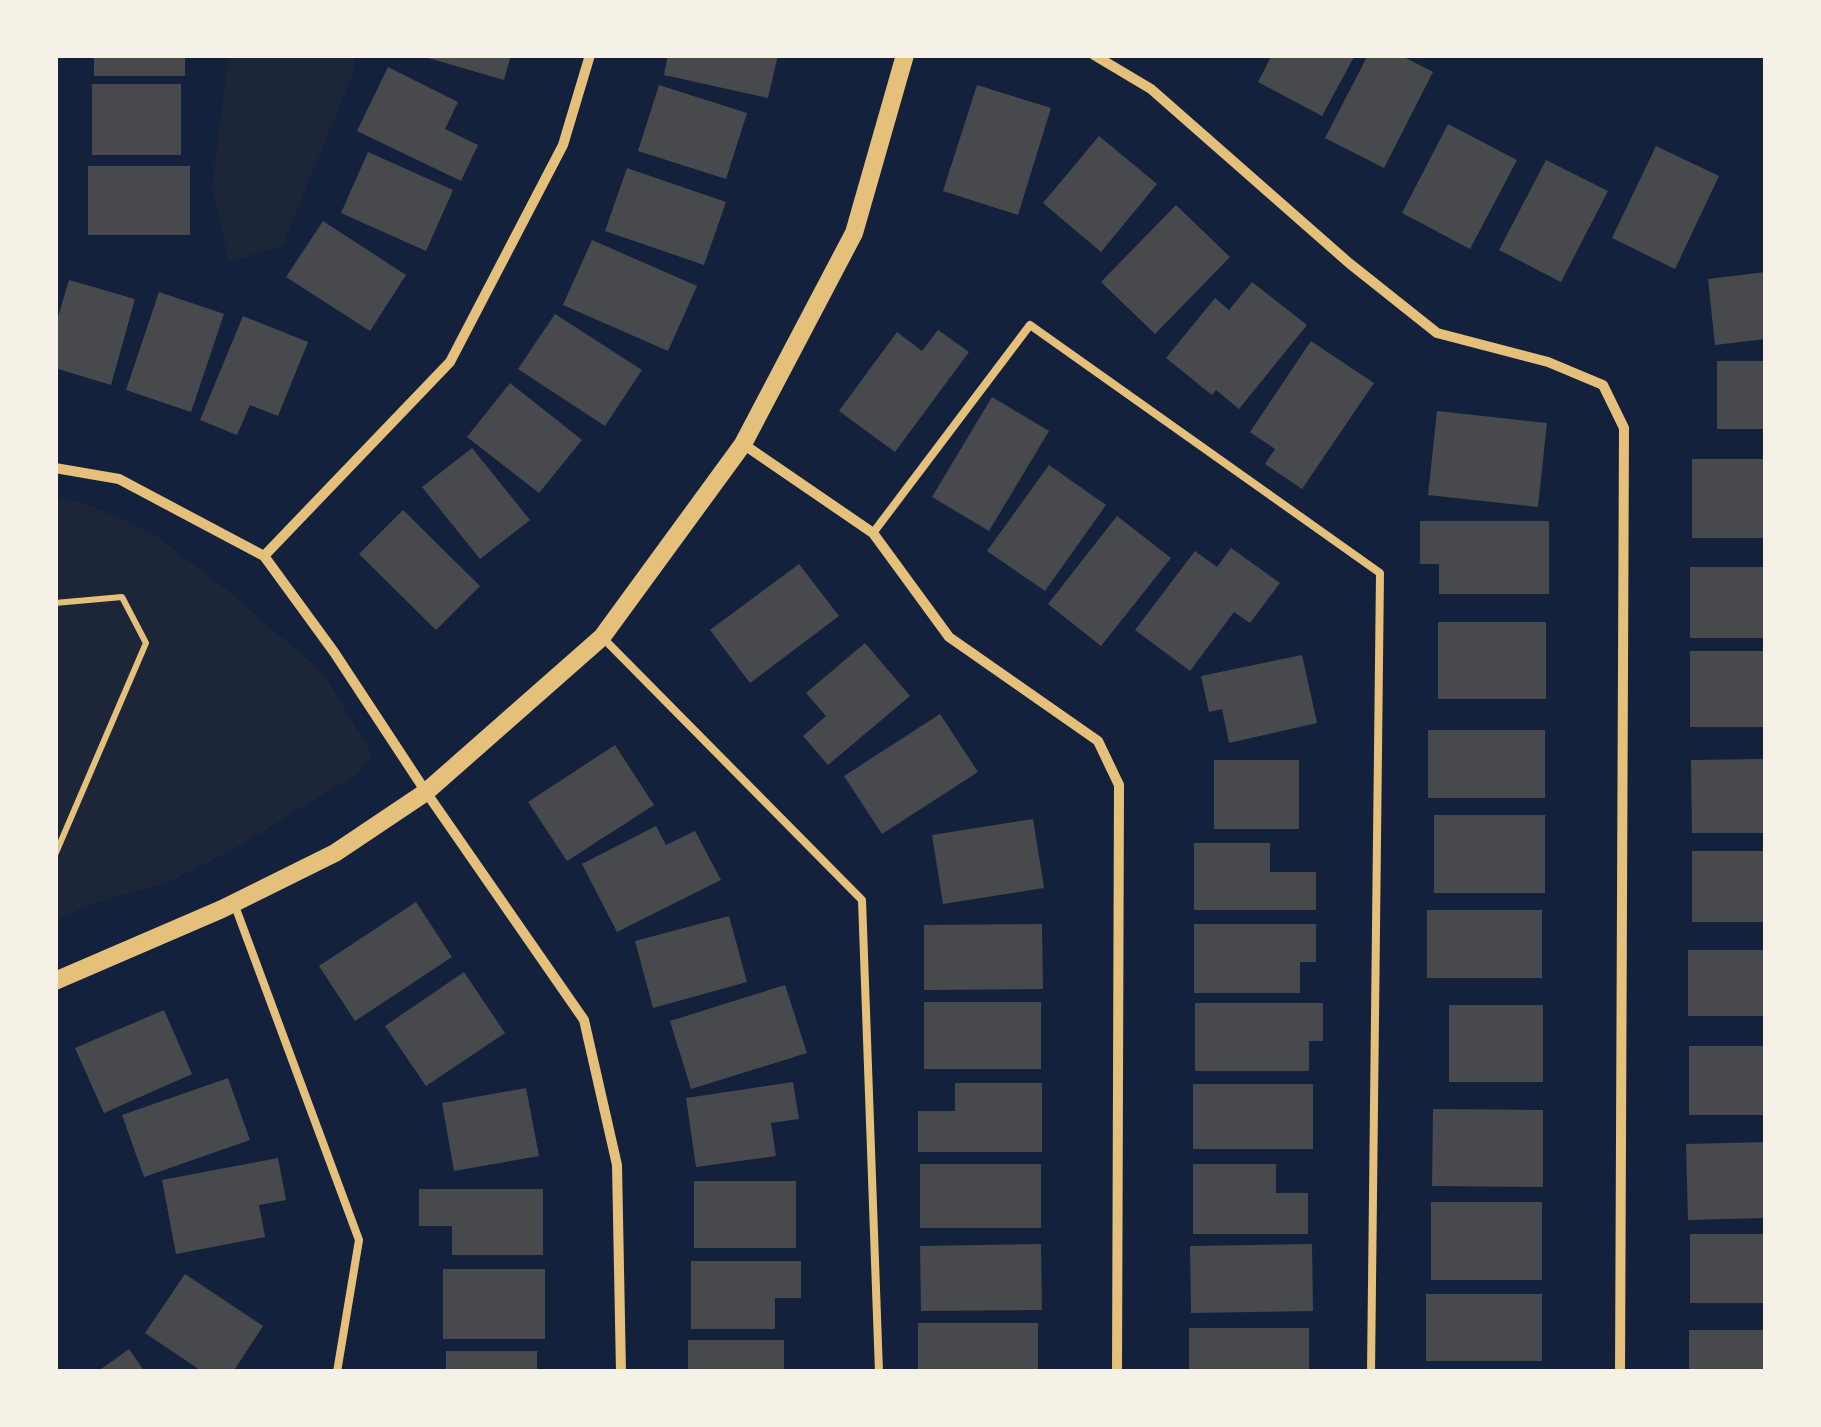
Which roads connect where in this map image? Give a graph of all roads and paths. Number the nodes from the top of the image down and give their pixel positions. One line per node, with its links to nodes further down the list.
1 (590, 55): 7 (street)
2 (905, 55): 4 (street)
3 (1094, 55): 19 (street)
4 (743, 444): 6 (street); 9 (street)
5 (55, 468): 7 (street)
6 (873, 533): 17 (street); 18 (lane)
7 (264, 556): 10 (street)
8 (55, 603): 11 (path)
9 (602, 637): 10 (street); 16 (lane)
10 (426, 792): 12 (street); 15 (street)
11 (55, 855)
12 (233, 902): 13 (street); 14 (lane)
13 (55, 981)
14 (337, 1372)
15 (621, 1372)
16 (879, 1372)
17 (1117, 1372)
18 (1372, 1372)
19 (1620, 1372)

